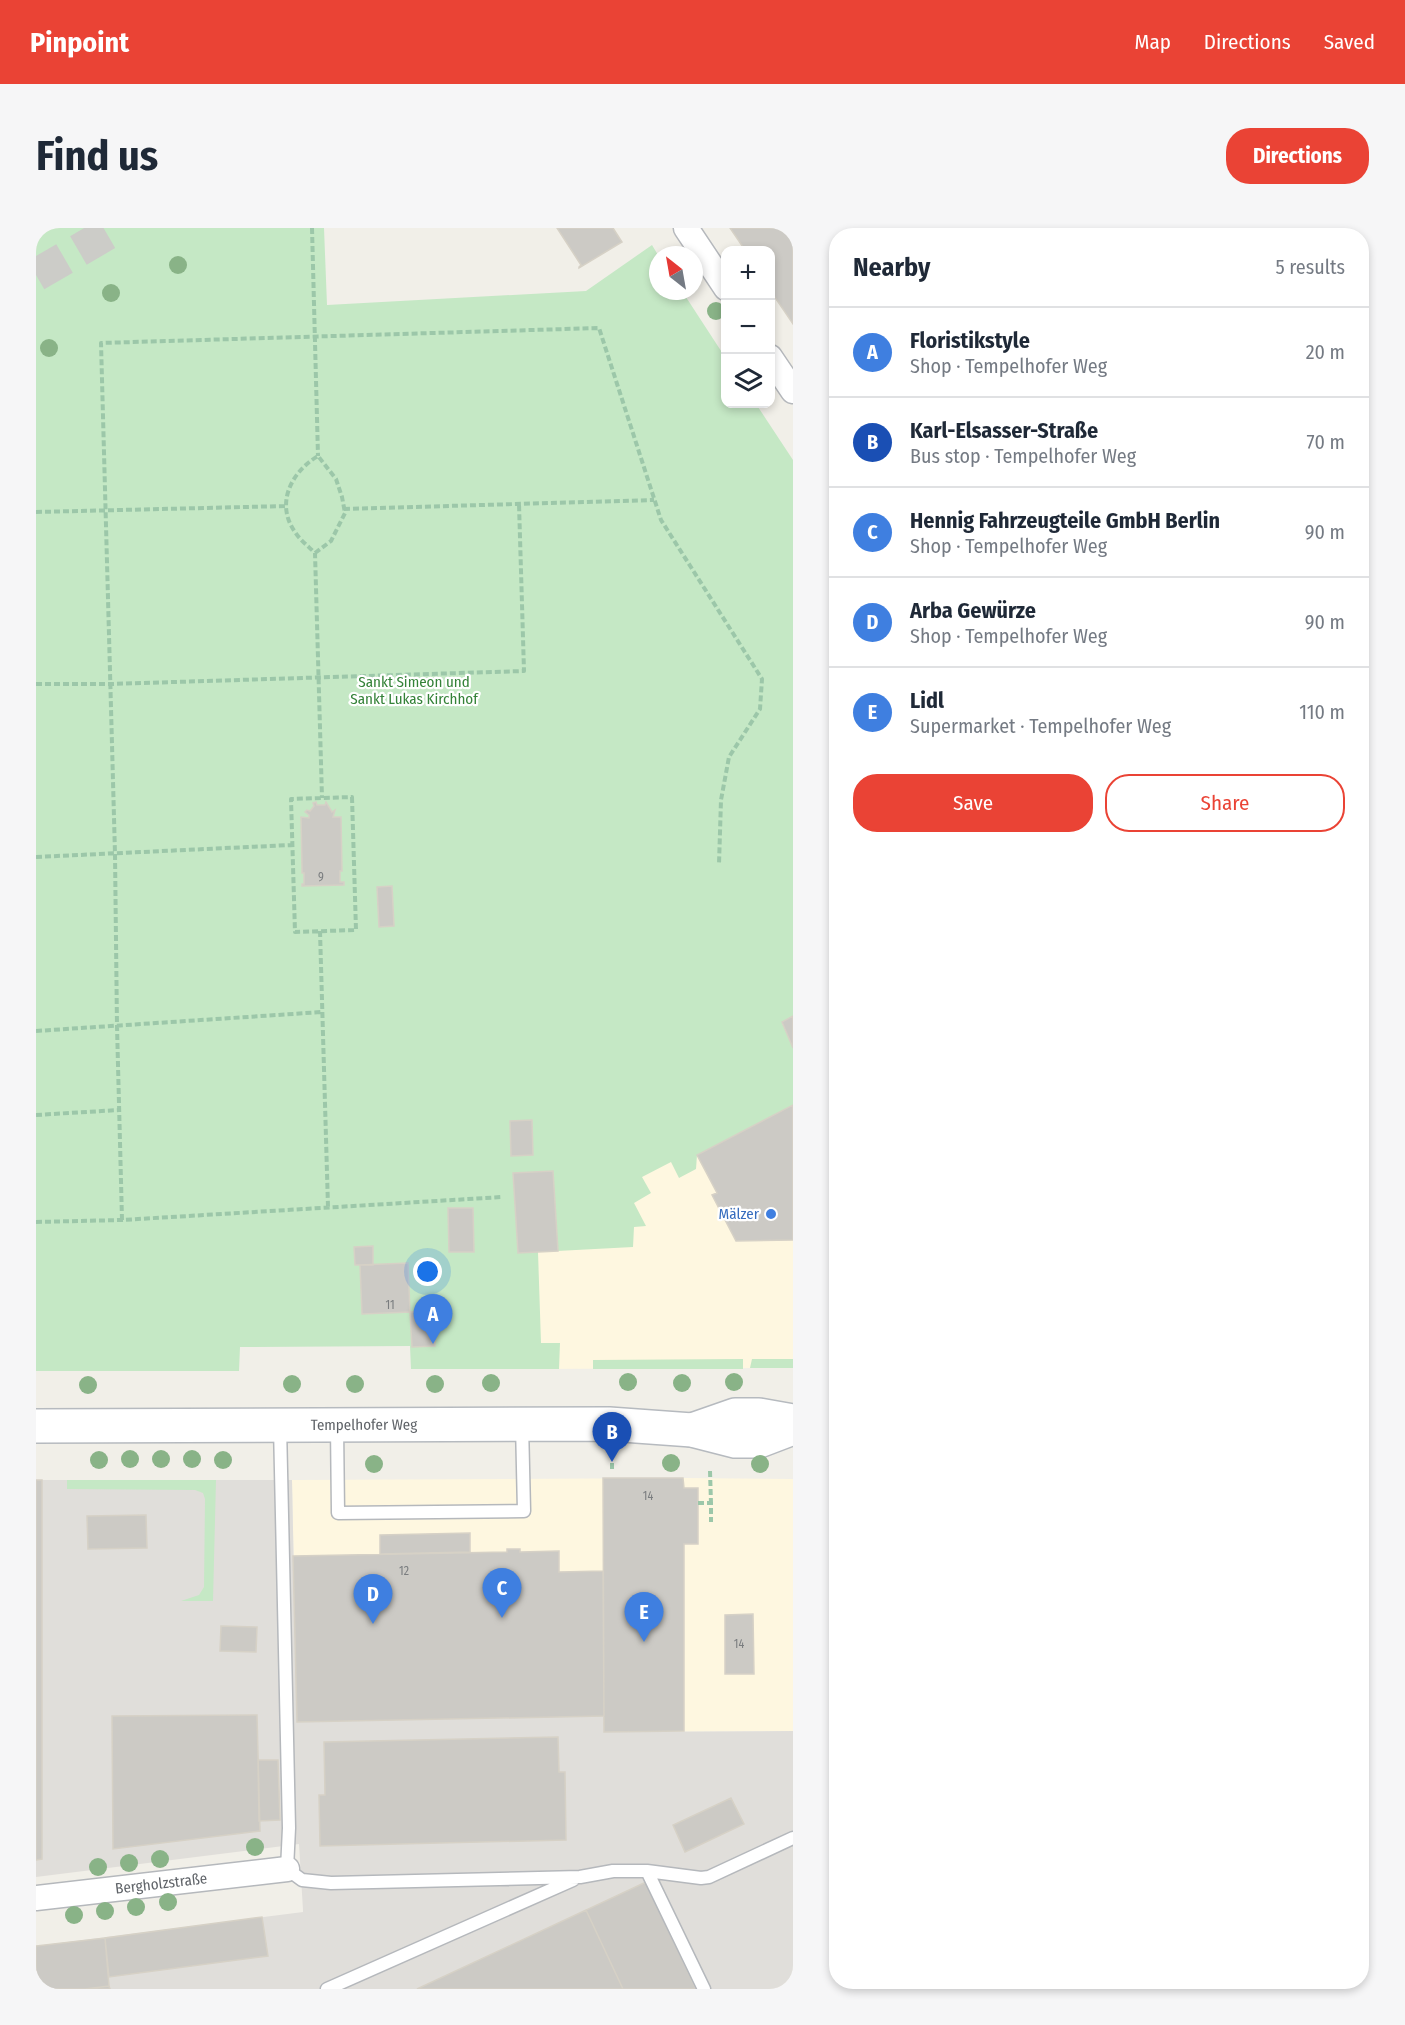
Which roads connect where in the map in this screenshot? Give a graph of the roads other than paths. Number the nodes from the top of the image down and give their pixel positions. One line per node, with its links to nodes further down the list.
1 (686, 228): 2 (street)
2 (721, 280)
3 (775, 363): 4 (street)
4 (793, 391)
5 (793, 1421): 11 (street, Tempelhofer Weg)
6 (522, 1424): 8 (street, Tempelhofer Weg); 8 (lane); 11 (street, Tempelhofer Weg)
7 (280, 1425): 8 (street, Tempelhofer Weg); 9 (street, Tempelhofer Weg); 13 (lane)
8 (337, 1425)
9 (36, 1426)
10 (793, 1428): 11 (street, Tempelhofer Weg)
11 (692, 1430)
12 (793, 1838): 14 (lane)
13 (287, 1869): 15 (lane); 16 (street, Bergholzstraße)
14 (647, 1871): 15 (lane); 18 (lane)
15 (580, 1877): 17 (lane)
16 (36, 1898)
17 (327, 1989)
18 (704, 1989)

